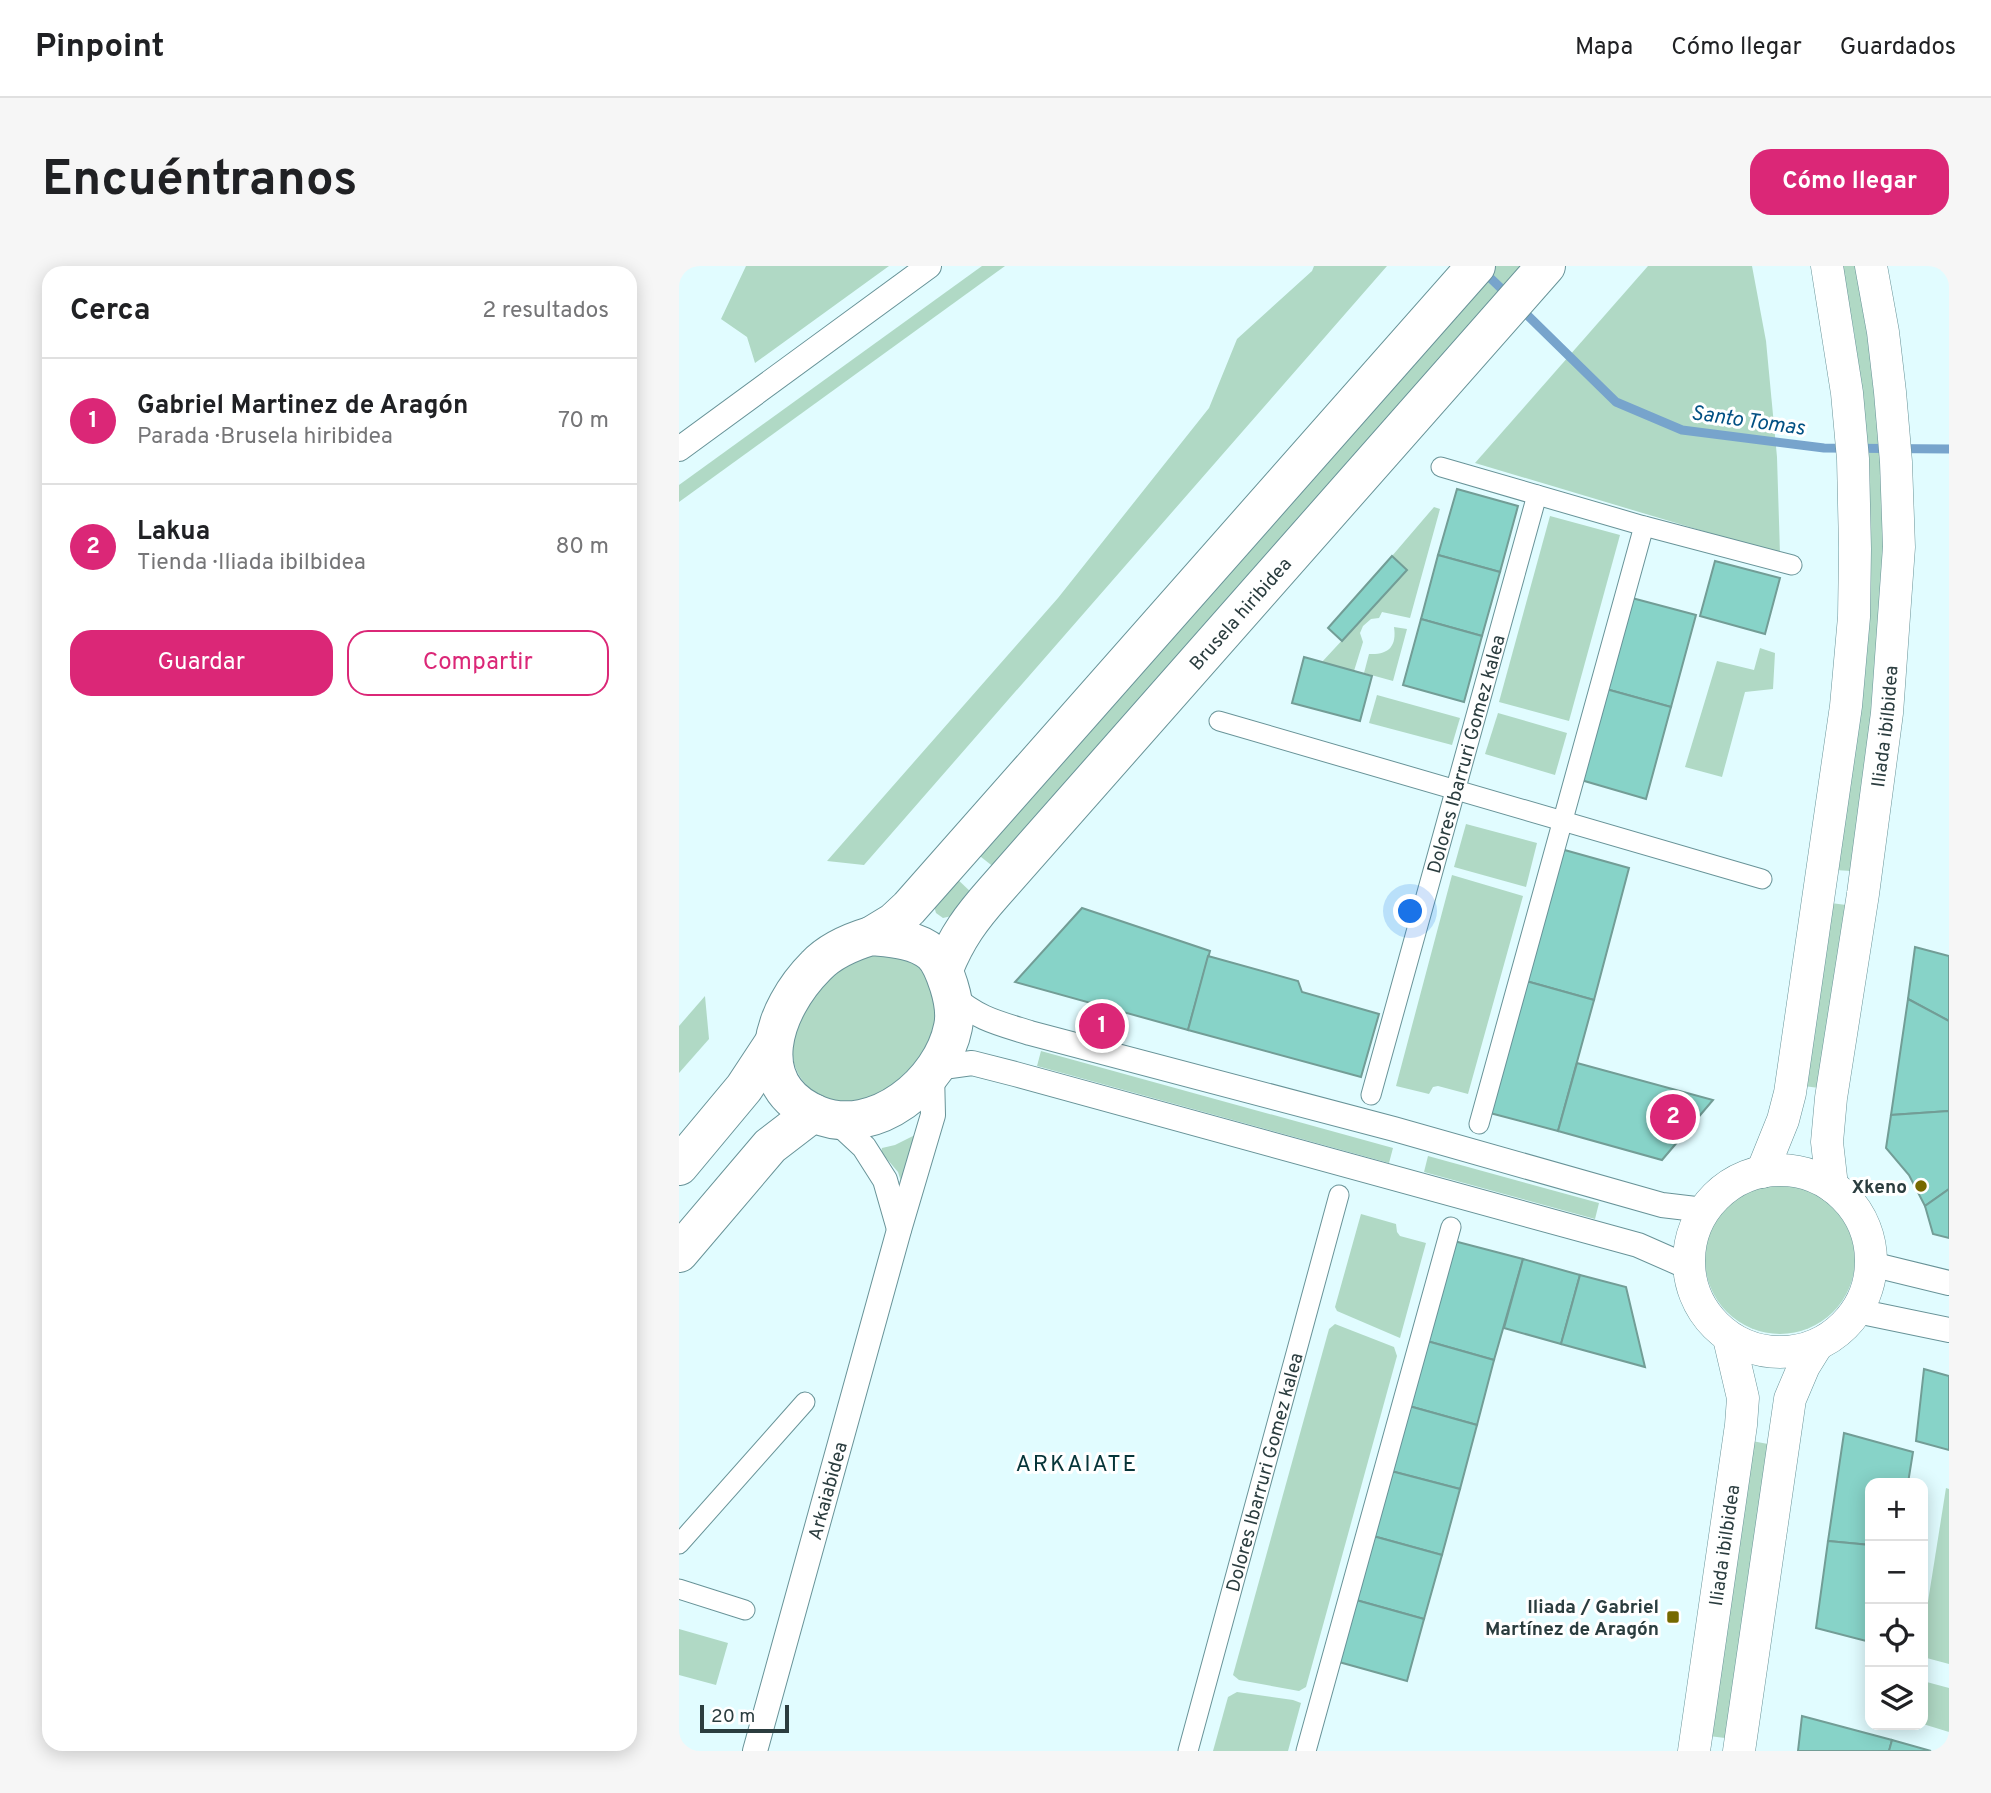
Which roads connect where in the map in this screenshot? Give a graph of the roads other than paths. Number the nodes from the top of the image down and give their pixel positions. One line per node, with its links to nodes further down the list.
1 (929, 266): 6 (street)
2 (1476, 266): 15 (main road)
3 (1546, 266): 16 (main road, Brusela hiribidea)
4 (1827, 266): 23 (street, Iliada ibilbidea)
5 (1871, 266): 24 (street, Iliada ibilbidea)
6 (679, 449)
7 (1441, 467): 8 (street)
8 (1537, 495): 9 (street); 12 (street, Dolores Ibarruri Gomez kalea)
9 (1644, 526): 10 (street); 13 (street)
10 (1793, 565)
11 (1219, 721): 12 (street)
12 (1456, 790): 13 (street); 19 (street, Dolores Ibarruri Gomez kalea)
13 (1563, 821): 14 (street); 21 (street)
14 (1762, 879)
15 (871, 936): 16 (main road); 17 (main road)
16 (948, 983): 18 (main road); 26 (street)
17 (773, 1044): 20 (main road); 22 (main road)
18 (934, 1071): 20 (main road); 28 (street, Arkaiabidea); 31 (street)
19 (1371, 1095)
20 (825, 1117): 28 (street); 29 (main road)
21 (1479, 1125)
22 (679, 1166)
23 (1762, 1172): 24 (street); 26 (street)
24 (1832, 1186): 30 (street)
25 (1339, 1195): 42 (street, Dolores Ibarruri Gomez kalea)
26 (1704, 1210): 31 (street)
27 (1451, 1227): 43 (street)
28 (899, 1230): 41 (street, Arkaiabidea)
29 (679, 1253)
30 (1871, 1264): 32 (street); 33 (street)
31 (1688, 1267): 35 (street)
32 (1949, 1283)
33 (1857, 1311): 34 (street); 36 (street)
34 (1949, 1330)
35 (1729, 1338): 36 (street); 44 (street, Iliada ibilbidea)
36 (1817, 1345): 45 (street)
37 (805, 1402): 38 (street)
38 (679, 1544)
39 (679, 1589): 40 (street)
40 (745, 1610)
41 (755, 1751)
42 (1188, 1751)
43 (1306, 1751)
44 (1694, 1751)
45 (1739, 1751)

